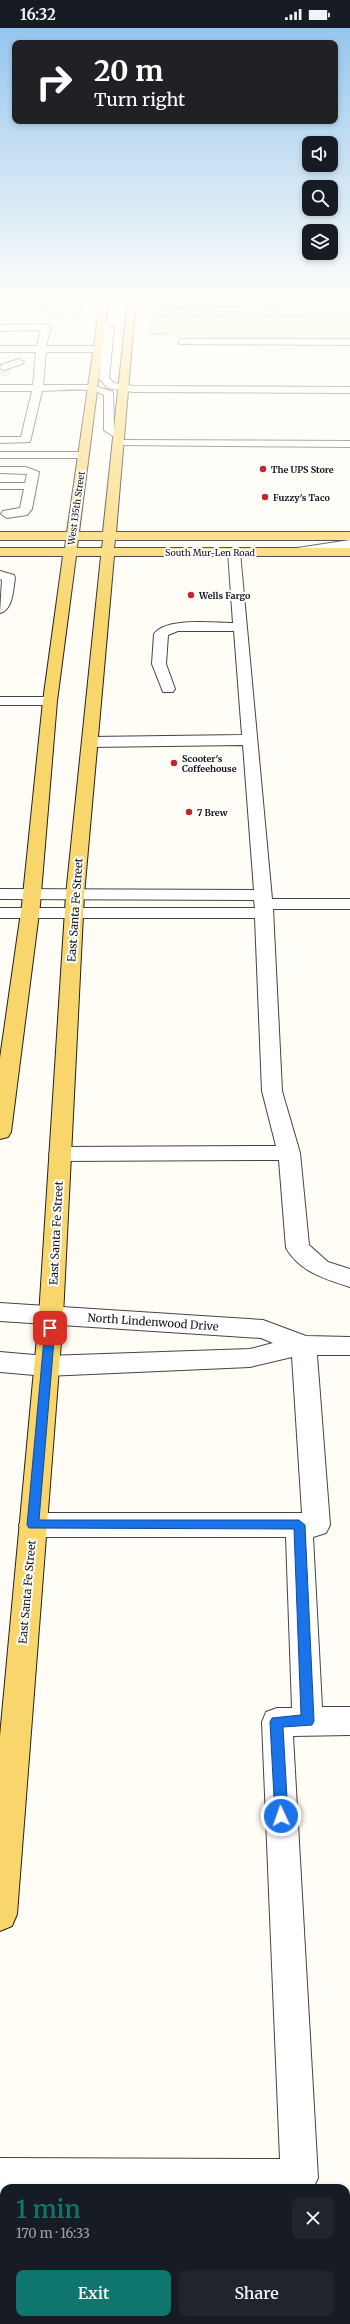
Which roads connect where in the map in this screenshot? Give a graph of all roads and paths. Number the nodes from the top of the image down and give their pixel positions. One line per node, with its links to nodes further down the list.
1 (32, 404): 6 (street)
2 (90, 404): 9 (main road, West 135th Street)
3 (108, 404): 5 (street)
4 (122, 404): 5 (main road)
5 (119, 439): 7 (street); 17 (main road)
6 (0, 440)
7 (350, 444)
8 (0, 455): 9 (street)
9 (83, 455): 16 (main road, West 135th Street)
10 (0, 470): 12 (street)
11 (0, 486): 12 (street)
12 (30, 486): 13 (street)
13 (7, 514)
14 (0, 536): 16 (main road)
15 (350, 536): 17 (main road, South Mur-Len Road)
16 (71, 544): 17 (main road, South Mur-Len Road); 17 (main road, South Mur-Len Road); 19 (main road); 27 (main road)
17 (110, 544): 20 (main road, South Mur-Len Road); 30 (main road, East Santa Fe Street)
18 (350, 544): 21 (street)
19 (0, 552)
20 (234, 552): 21 (main road, South Mur-Len Road); 25 (street)
21 (297, 552): 22 (main road, South Mur-Len Road)
22 (350, 552)
23 (0, 575): 24 (street)
24 (0, 609)
25 (240, 627): 26 (street); 29 (street)
26 (168, 689)
27 (50, 700): 28 (street); 31 (main road)
28 (0, 701)
29 (250, 740): 30 (street); 34 (street)
30 (91, 742): 33 (main road, East Santa Fe Street)
31 (32, 893): 32 (street); 33 (street); 37 (main road)
32 (0, 894)
33 (75, 895): 34 (street); 38 (main road, East Santa Fe Street)
34 (262, 904): 35 (street); 38 (street); 40 (street)
35 (350, 904)
36 (0, 913): 37 (street)
37 (30, 914): 38 (street); 39 (main road)
38 (74, 914): 41 (main road, East Santa Fe Street)
39 (0, 1132)
40 (289, 1153): 41 (street); 42 (street)
41 (60, 1154): 44 (main road, East Santa Fe Street)
42 (350, 1278)
43 (0, 1312): 44 (street, North Lindenwood Drive)
44 (51, 1316): 45 (street, North Lindenwood Drive); 48 (main road, East Santa Fe Street)
45 (304, 1345): 46 (street, North Lindenwood Drive); 48 (street, North Lindenwood Drive); 50 (street)
46 (350, 1346)
47 (0, 1362): 48 (street, North Lindenwood Drive)
48 (46, 1366): 49 (main road, East Santa Fe Street)
49 (33, 1525): 50 (street); 53 (main road, East Santa Fe Street)
50 (299, 1525): 51 (street)
51 (308, 1721): 52 (street); 54 (street)
52 (350, 1721)
53 (0, 1914)
54 (0, 2177)

